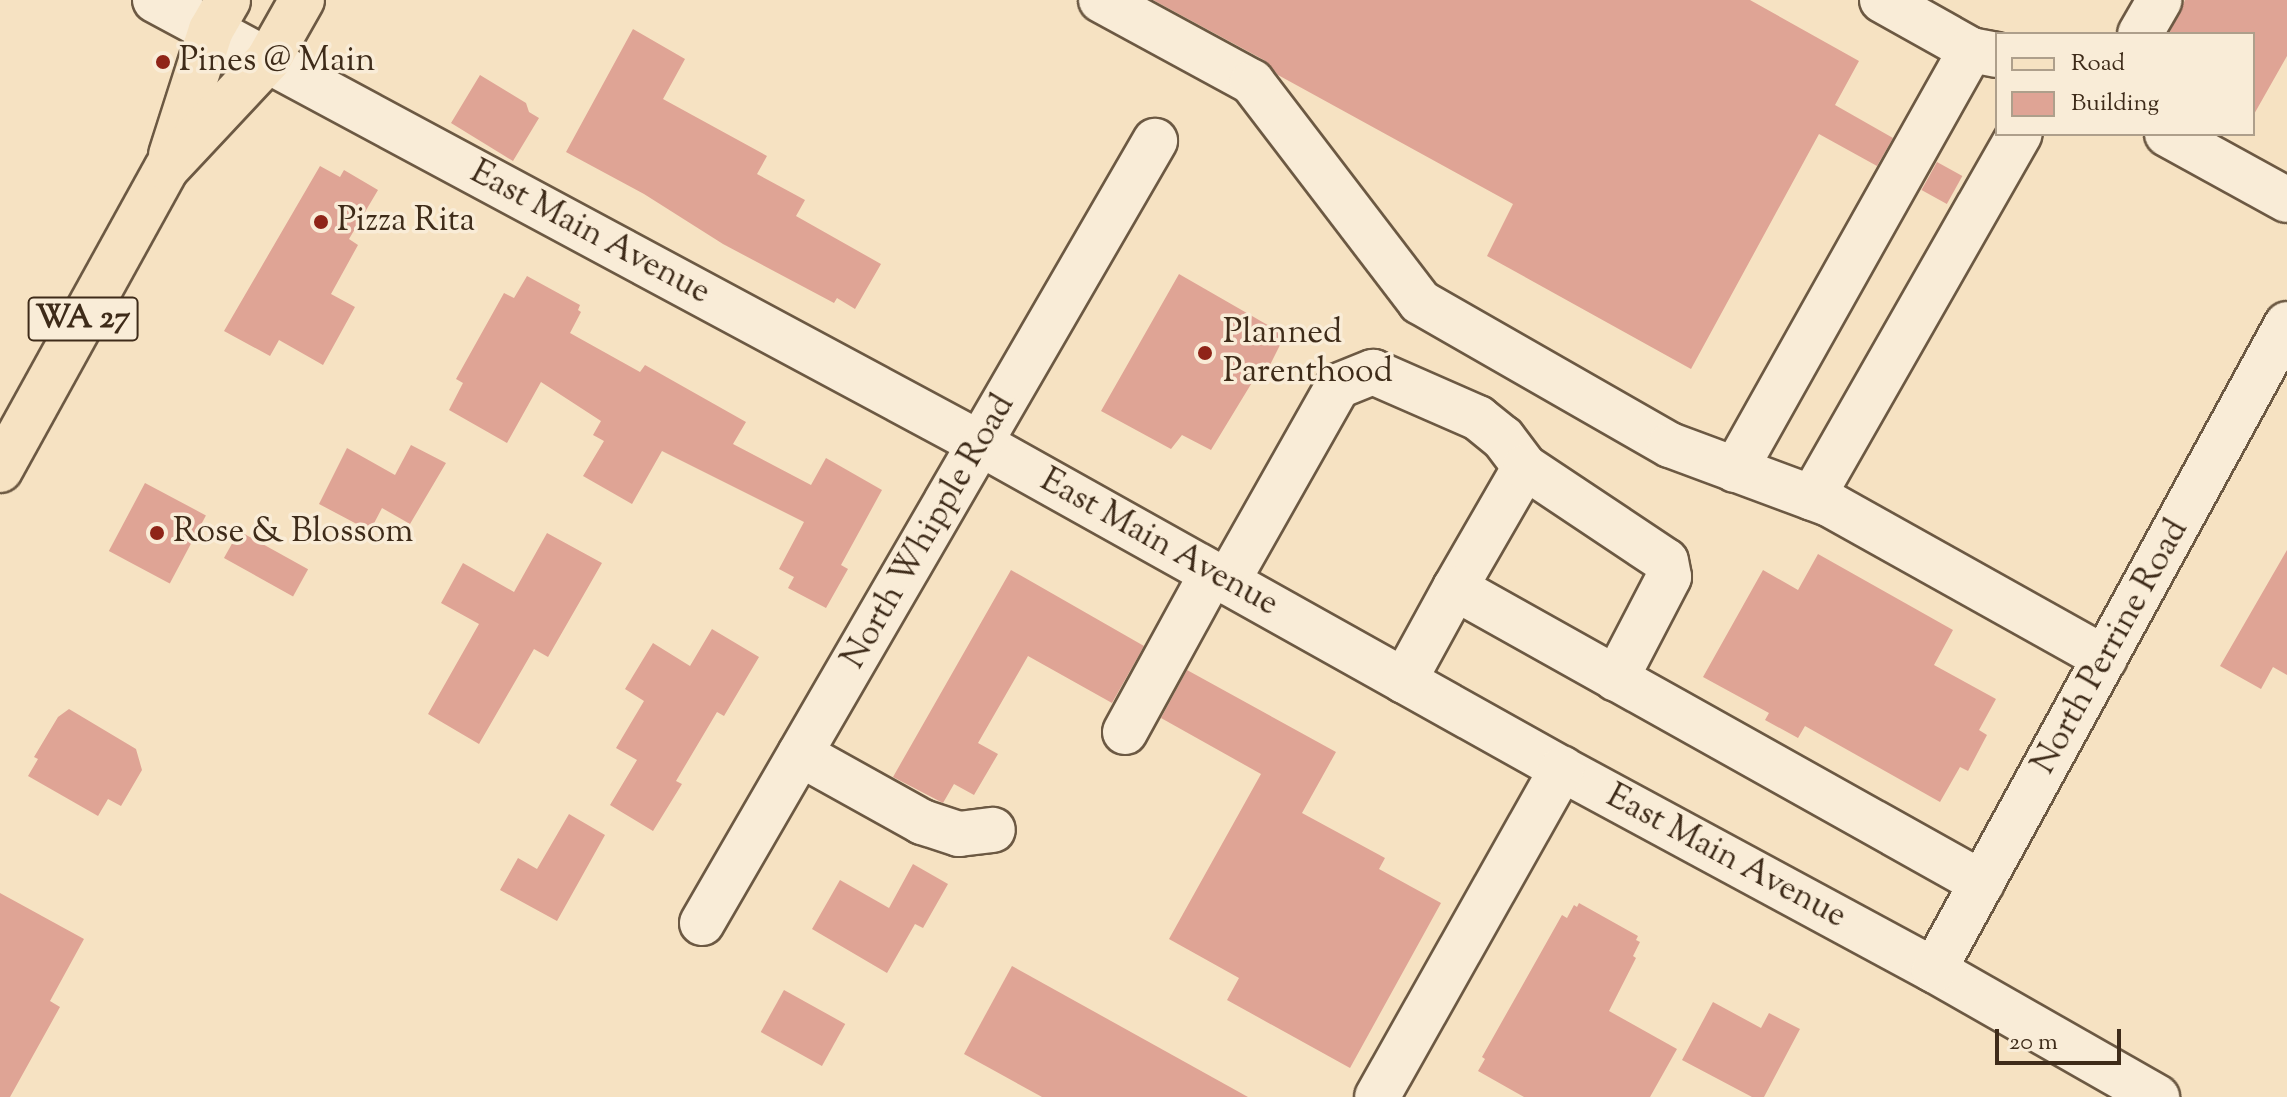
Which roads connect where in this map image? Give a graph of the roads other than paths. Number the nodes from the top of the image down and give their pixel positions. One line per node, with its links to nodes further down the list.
1 (155, 0): 6 (street, East Main Avenue)
2 (302, 0): 9 (main road, WA 27)
3 (1101, 0): 20 (street)
4 (1882, 0): 8 (street)
5 (2160, 0): 7 (street)
6 (220, 15): 9 (street, East Main Avenue); 13 (main road, WA 27)
7 (2141, 32)
8 (1984, 53): 20 (street)
9 (268, 60): 13 (main road, WA 27); 17 (street, East Main Avenue)
10 (2019, 136): 21 (street)
11 (2172, 136): 14 (street)
12 (1155, 141): 17 (street, North Whipple Road)
13 (167, 168): 19 (main road, WA 27)
14 (2281, 182)
15 (2287, 324): 16 (street, North Perrine Road)
16 (2272, 386): 24 (street, North Perrine Road)
17 (981, 444): 22 (street, East Main Avenue); 28 (street, North Whipple Road)
18 (1525, 467): 22 (street); 23 (street); 25 (street)
19 (0, 470)
20 (1735, 470): 21 (street)
21 (1812, 498): 24 (street)
22 (1220, 577): 26 (street, East Main Avenue); 27 (street)
23 (1455, 588): 25 (street); 26 (street)
24 (2105, 658): 31 (street, North Perrine Road)
25 (1616, 679): 31 (street)
26 (1404, 681): 29 (street, East Main Avenue)
27 (1125, 732)
28 (800, 754): 30 (street); 32 (street, North Whipple Road)
29 (1562, 769): 33 (street, East Main Avenue); 34 (street)
30 (993, 830)
31 (1982, 883): 33 (street, North Perrine Road)
32 (702, 923)
33 (1934, 970): 35 (street, East Main Avenue)
34 (1377, 1097)
35 (2157, 1097)

